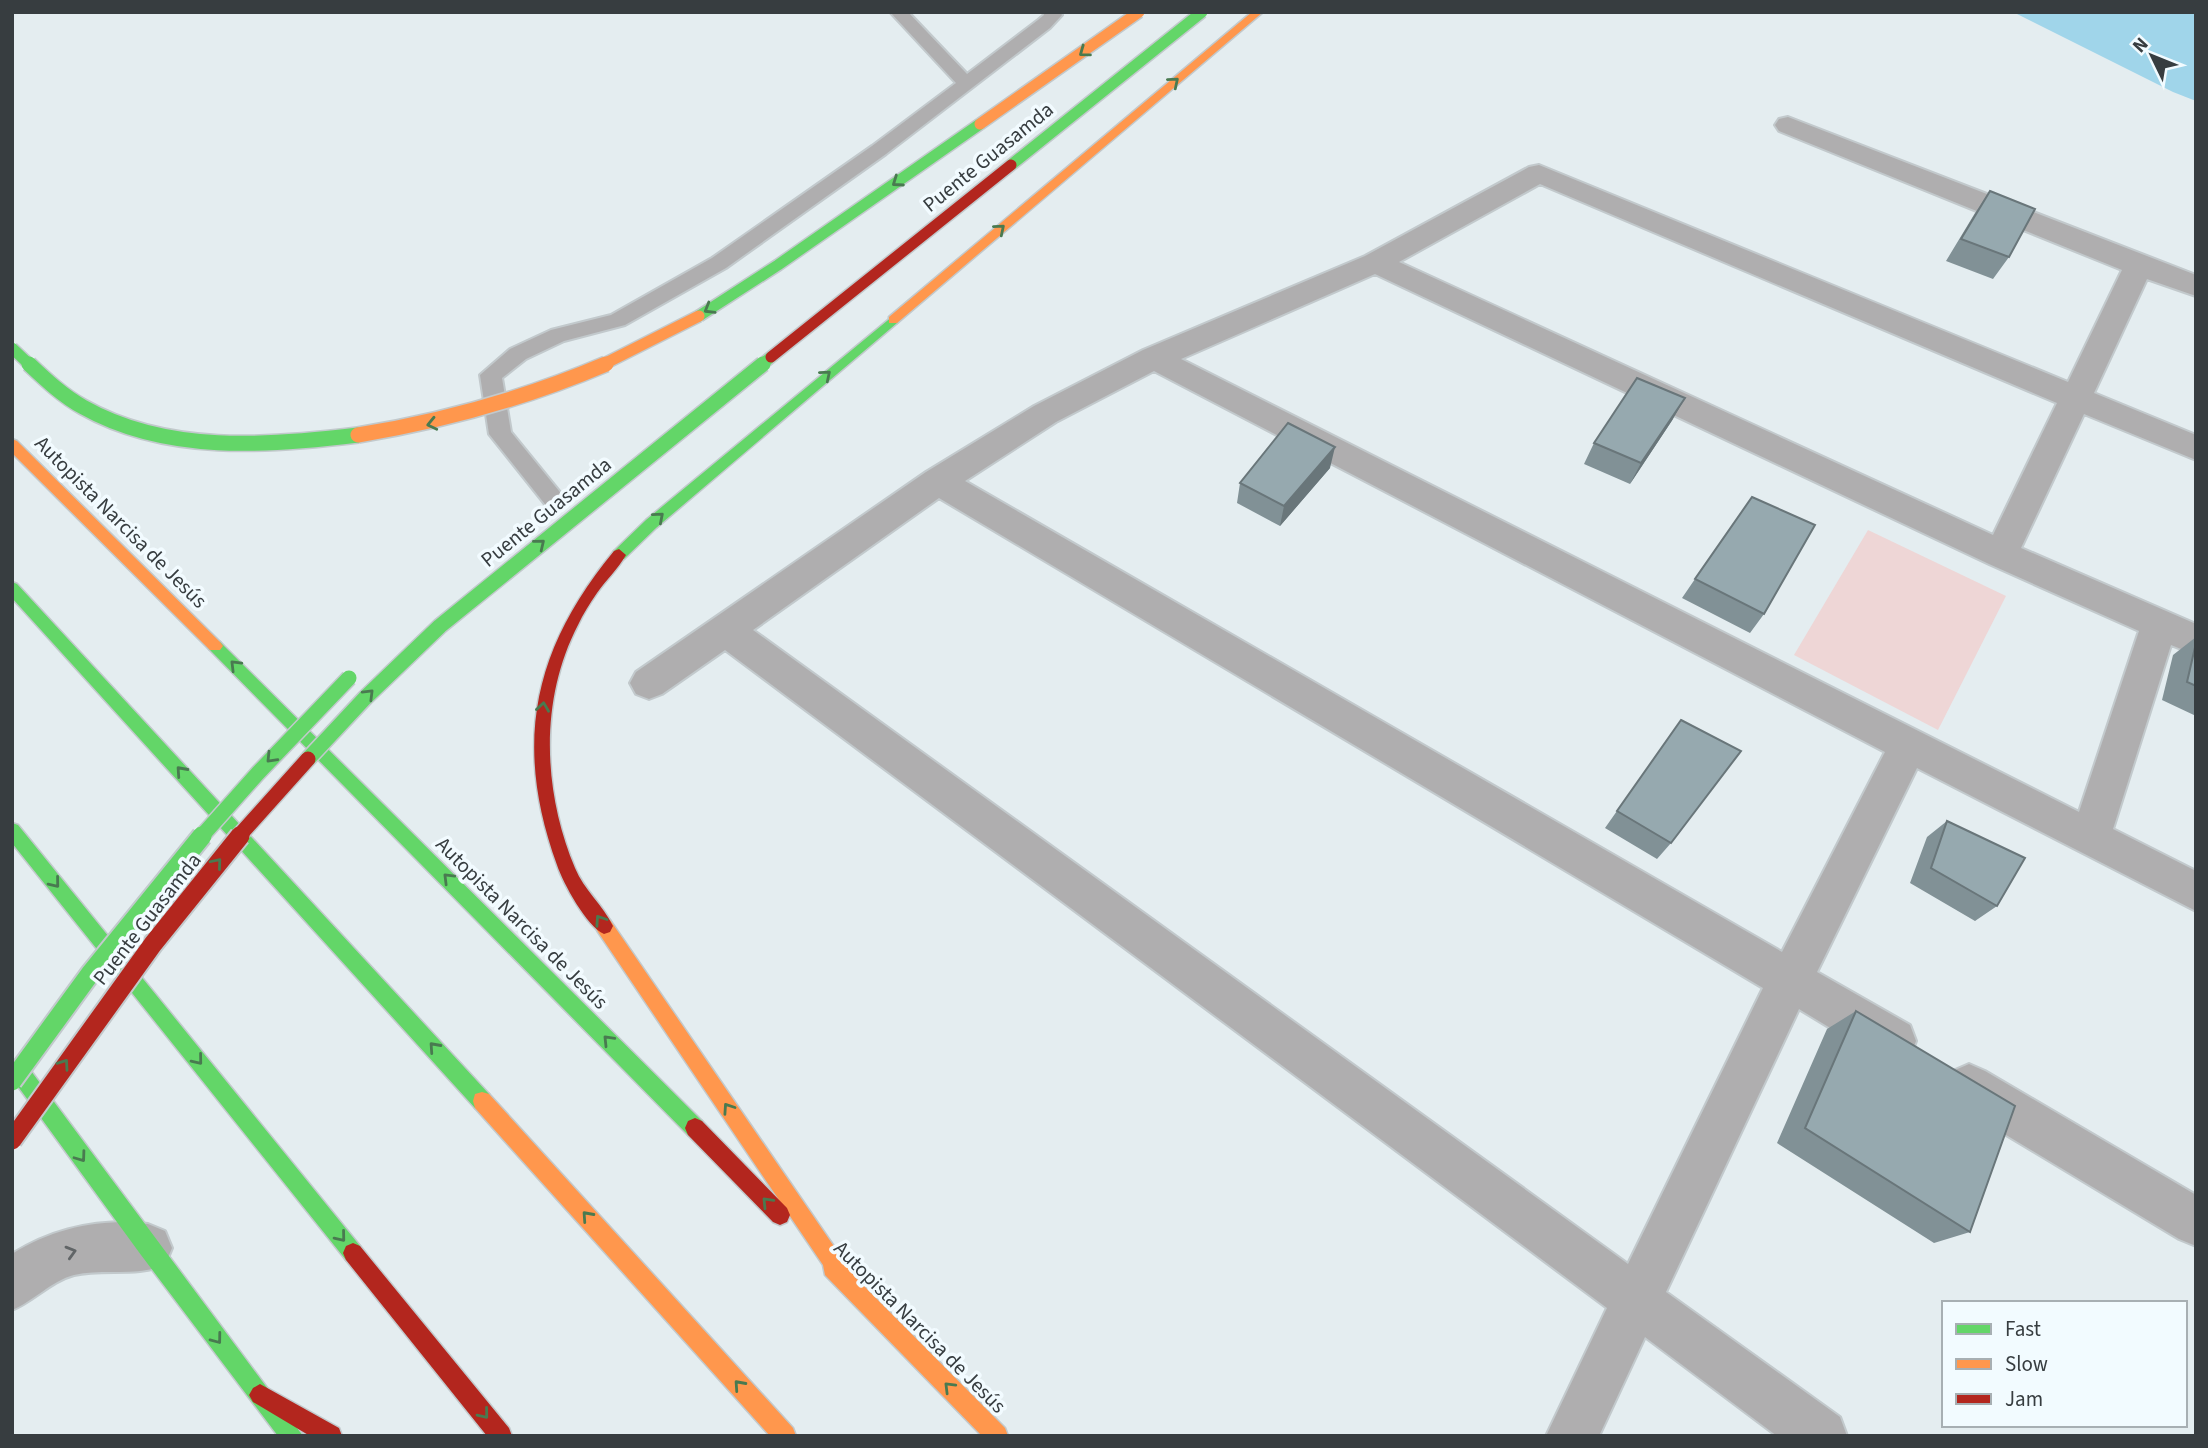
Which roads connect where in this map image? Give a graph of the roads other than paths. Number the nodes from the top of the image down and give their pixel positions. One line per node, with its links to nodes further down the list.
1 (898, 12): 6 (lane)
2 (1139, 12): 11 (main road, one-way to 11, bridge)
3 (1202, 12): 32 (main road, Puente Guasamda, one-way to 3, bridge)
4 (1258, 12): 36 (main road, one-way to 4)
5 (1054, 13): 6 (lane)
6 (967, 83): 17 (lane)
7 (1788, 125): 9 (street)
8 (1375, 263): 12 (street); 13 (street); 18 (street)
9 (2138, 266): 10 (street); 13 (street)
10 (2196, 286)
11 (12, 348)
12 (1154, 358): 16 (street); 25 (street)
13 (2075, 399): 15 (street); 18 (street)
14 (12, 444): 36 (main road, Autopista Narcisa de Jesús, one-way to 14)
15 (2196, 448)
16 (938, 481): 21 (street); 29 (street)
17 (556, 502)
18 (2000, 554): 20 (street)
19 (12, 588): 42 (main road, one-way to 19)
20 (2160, 625): 22 (street); 27 (street)
21 (724, 629): 24 (street); 37 (street)
22 (2196, 640)
23 (357, 671): 31 (main road, Puente Guasamda, one-way to 31, bridge)
24 (649, 683)
25 (1908, 746): 27 (street); 29 (street)
26 (12, 830): 41 (main road, one-way to 41)
27 (2090, 838): 28 (street)
28 (2196, 892)
29 (1790, 980): 33 (street); 37 (street)
30 (12, 1062): 34 (main road, one-way to 34)
31 (12, 1081)
32 (12, 1140)
33 (2196, 1222)
34 (148, 1248): 35 (street, one-way to 34); 38 (main road, one-way to 38)
35 (12, 1285)
36 (849, 1286): 43 (main road, Autopista Narcisa de Jesús, one-way to 36)
37 (1636, 1299): 44 (street); 45 (street)
38 (260, 1395): 39 (main road); 40 (main road)
39 (292, 1436)
40 (331, 1436)
41 (502, 1436)
42 (785, 1436)
43 (997, 1436)
44 (1572, 1436)
45 (1821, 1436)

